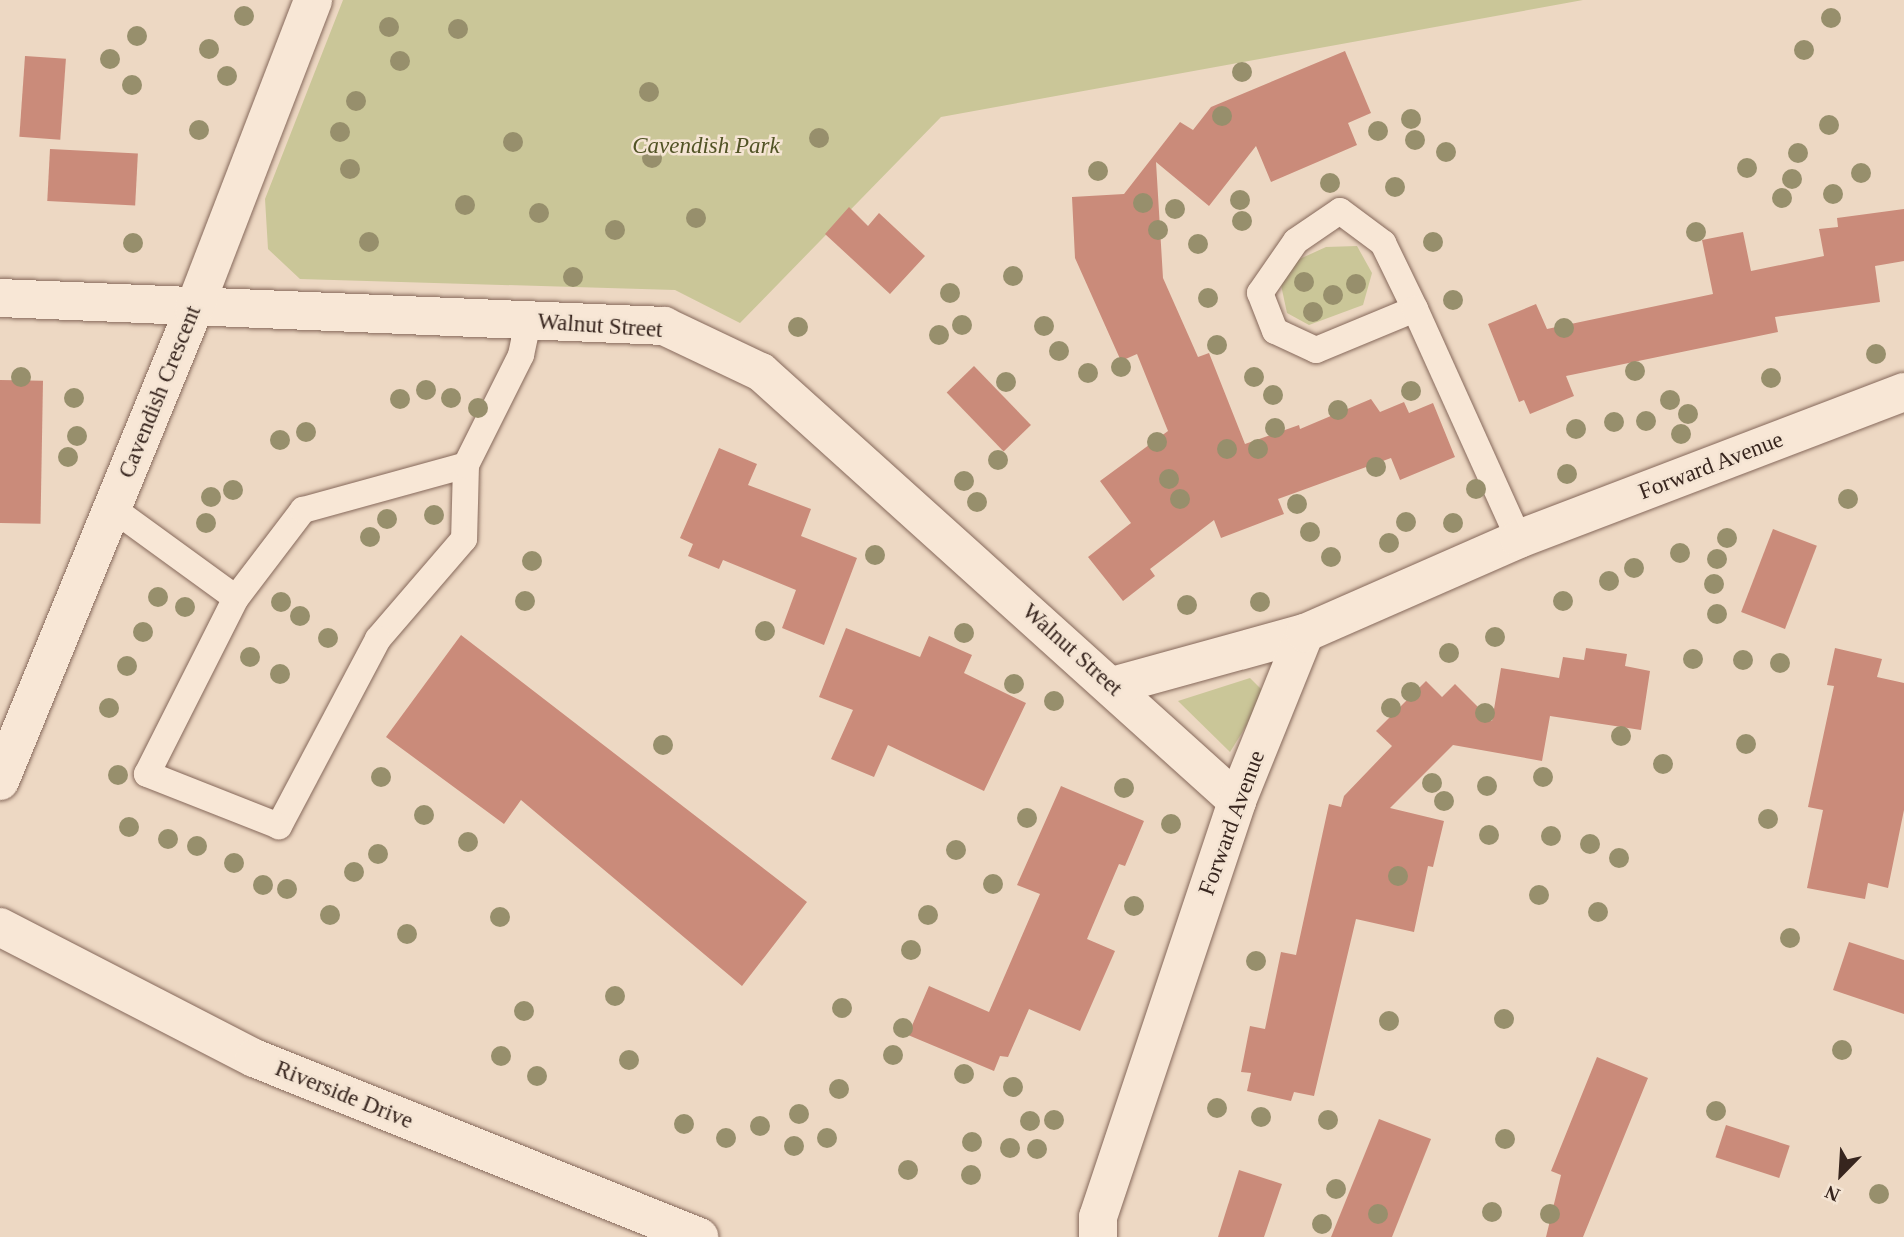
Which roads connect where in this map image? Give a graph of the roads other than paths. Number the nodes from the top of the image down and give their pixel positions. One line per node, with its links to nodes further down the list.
1 (313, 0): 3 (street, Cavendish Crescent)
2 (0, 298): 3 (street, Walnut Street)
3 (194, 309): 5 (street, Walnut Street); 8 (street, Cavendish Crescent)
4 (1415, 309): 4 (lane); 9 (lane)
5 (528, 321): 7 (lane); 12 (street, Walnut Street)
6 (1904, 392): 9 (street, Forward Avenue)
7 (466, 465): 10 (lane); 10 (lane)
8 (112, 508): 10 (lane); 13 (street, Cavendish Crescent)
9 (1518, 539): 11 (street, Forward Avenue)
10 (236, 598)
11 (1305, 634): 12 (street); 14 (street, Forward Avenue)
12 (1112, 686): 14 (street, Walnut Street)
13 (0, 781)
14 (1237, 801): 18 (street, Forward Avenue)
15 (0, 927): 16 (street, Riverside Drive)
16 (649, 1229): 17 (street, Riverside Drive)
17 (699, 1237)
18 (1098, 1237)

